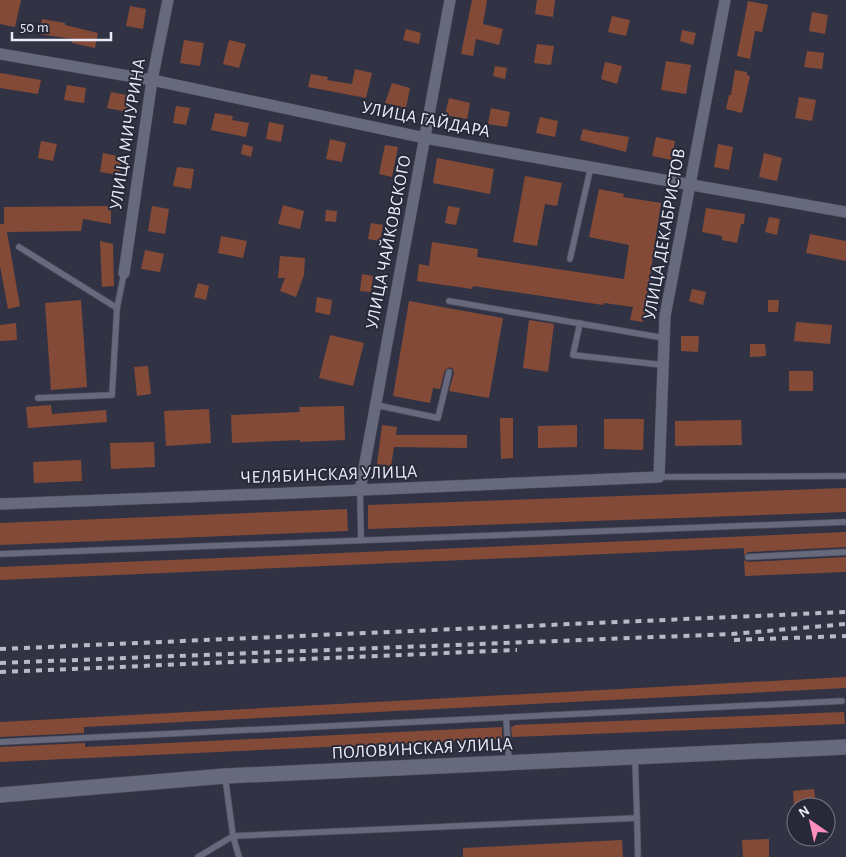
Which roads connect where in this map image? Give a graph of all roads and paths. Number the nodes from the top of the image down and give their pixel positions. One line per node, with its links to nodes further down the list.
1 (168, 0): 5 (street, УЛИЦА МИЧУРИНА)
2 (450, 0): 6 (street, УЛИЦА ЧАЙКОВСКОГО)
3 (725, 0): 8 (street, УЛИЦА ДЕКАБРИСТОВ)
4 (0, 54): 5 (street, УЛИЦА ГАЙДАРА)
5 (152, 80): 6 (street, УЛИЦА ГАЙДАРА); 12 (street, УЛИЦА МИЧУРИНА)
6 (425, 138): 7 (street, УЛИЦА ГАЙДАРА); 20 (street, УЛИЦА ЧАЙКОВСКОГО)
7 (590, 166): 8 (street, УЛИЦА ГАЙДАРА); 11 (lane)
8 (691, 184): 9 (street, УЛИЦА ГАЙДАРА); 16 (street, УЛИЦА ДЕКАБРИСТОВ)
9 (846, 212)
10 (18, 247): 14 (lane)
11 (570, 259)
12 (124, 273): 14 (lane)
13 (449, 301): 15 (lane)
14 (117, 308): 19 (lane)
15 (580, 323): 16 (lane); 17 (lane)
16 (664, 338): 17 (street, УЛИЦА ДЕКАБРИСТОВ)
17 (663, 365): 22 (street, УЛИЦА ДЕКАБРИСТОВ)
18 (448, 372): 20 (lane)
19 (38, 398)
20 (375, 405): 23 (street, УЛИЦА ЧАЙКОВСКОГО)
21 (846, 476): 22 (lane)
22 (659, 477): 23 (street, ЧЕЛЯБИНСКАЯ УЛИЦА)
23 (360, 490): 24 (street, ЧЕЛЯБИНСКАЯ УЛИЦА); 26 (lane)
24 (0, 504)
25 (846, 522): 26 (lane)
26 (361, 540): 28 (lane)
27 (846, 552): 29 (lane)
28 (0, 554)
29 (748, 558)
30 (842, 701): 31 (lane)
31 (506, 717): 32 (lane); 35 (lane)
32 (0, 742)
33 (846, 747): 34 (main road, ПОЛОВИНСКАЯ УЛИЦА)
34 (635, 757): 35 (main road, ПОЛОВИНСКАЯ УЛИЦА); 38 (lane)
35 (509, 763): 36 (main road, ПОЛОВИНСКАЯ УЛИЦА)
36 (225, 776): 37 (main road, ПОЛОВИНСКАЯ УЛИЦА); 39 (lane)
37 (0, 795)
38 (637, 818): 39 (lane); 42 (lane)
39 (233, 836): 40 (lane); 41 (lane)
40 (198, 857)
41 (240, 857)
42 (638, 857)

